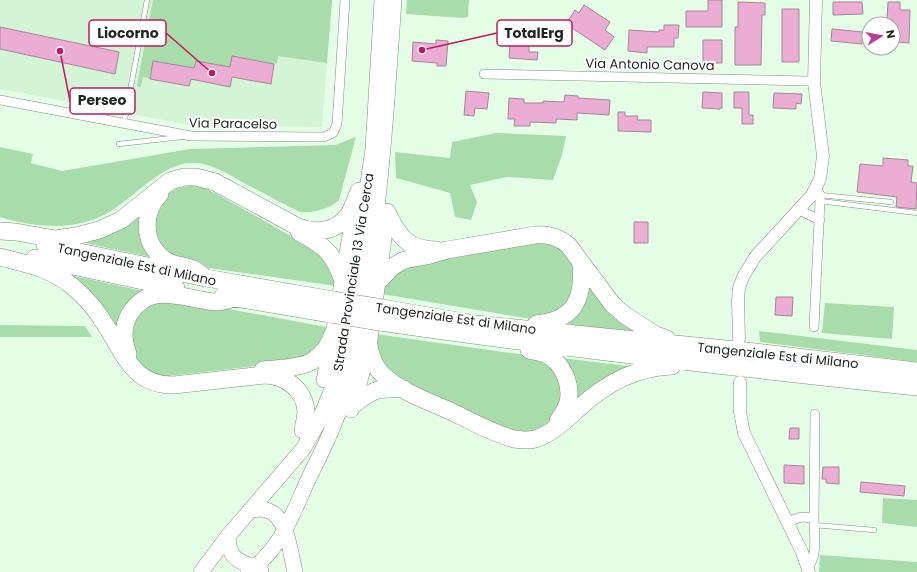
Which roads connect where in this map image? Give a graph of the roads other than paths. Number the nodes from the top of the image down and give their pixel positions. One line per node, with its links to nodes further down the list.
1 (147, 0): 11 (lane)
2 (345, 0): 12 (street, Via Paracelso)
3 (382, 0): 8 (main road, Strada Provinciale 13 Via Cerca)
4 (394, 0): 10 (main road, Strada Provinciale 13 Via Cerca)
5 (816, 0): 7 (street)
6 (484, 74): 7 (street, Via Antonio Canova)
7 (814, 82): 15 (street)
8 (376, 89): 14 (main road); 47 (main road, Strada Provinciale 13 Via Cerca)
9 (0, 100): 11 (street, Via Paracelso)
10 (386, 115): 18 (main road); 46 (main road, Strada Provinciale 13 Via Cerca)
11 (124, 125): 12 (street, Via Paracelso)
12 (191, 136): 13 (lane)
13 (119, 144)
14 (359, 191): 21 (highway); 28 (main road)
15 (818, 194): 16 (lane); 17 (street); 19 (lane); 20 (street)
16 (891, 202)
17 (797, 209): 20 (street); 35 (street)
18 (387, 212): 24 (highway); 29 (main road)
19 (917, 212)
20 (820, 220): 32 (street)
21 (0, 230)
22 (0, 235): 27 (highway, Tangenziale Est di Milano)
23 (0, 250): 30 (highway, Tangenziale Est di Milano)
24 (447, 250): 26 (highway); 29 (highway)
25 (0, 257): 44 (highway)
26 (581, 264): 33 (highway); 35 (highway)
27 (206, 278): 28 (highway); 31 (highway, Tangenziale Est di Milano)
28 (342, 278): 34 (main road)
29 (378, 282): 36 (main road)
30 (234, 298): 31 (highway, Tangenziale Est di Milano); 34 (highway)
31 (332, 307): 33 (highway, Tangenziale Est di Milano, bridge)
32 (814, 327)
33 (480, 330): 35 (highway, Tangenziale Est di Milano); 37 (highway, Tangenziale Est di Milano); 45 (highway)
34 (334, 332): 44 (main road)
35 (743, 345): 38 (highway, Tangenziale Est di Milano)
36 (369, 346): 41 (highway); 42 (main road)
37 (712, 365): 40 (highway, Tangenziale Est di Milano); 45 (highway)
38 (917, 371)
39 (740, 382): 48 (street)
40 (917, 387)
41 (404, 390): 42 (highway); 45 (highway)
42 (352, 406): 46 (main road)
43 (815, 414): 49 (street)
44 (304, 430): 55 (main road)
45 (550, 431)
46 (310, 477): 51 (main road, Strada Provinciale 13 Via Cerca)
47 (250, 510): 51 (main road); 52 (main road, Strada Provinciale 13 Via Cerca)
48 (788, 522): 49 (street); 53 (street)
49 (814, 522): 50 (lane); 53 (street)
50 (874, 530)
51 (285, 531): 54 (main road, Strada Provinciale 13 Via Cerca); 57 (main road)
52 (228, 536): 54 (main road); 56 (main road, Strada Provinciale 13 Via Cerca)
53 (809, 570)
54 (255, 571)
55 (192, 572)
56 (201, 572)
57 (295, 572)

